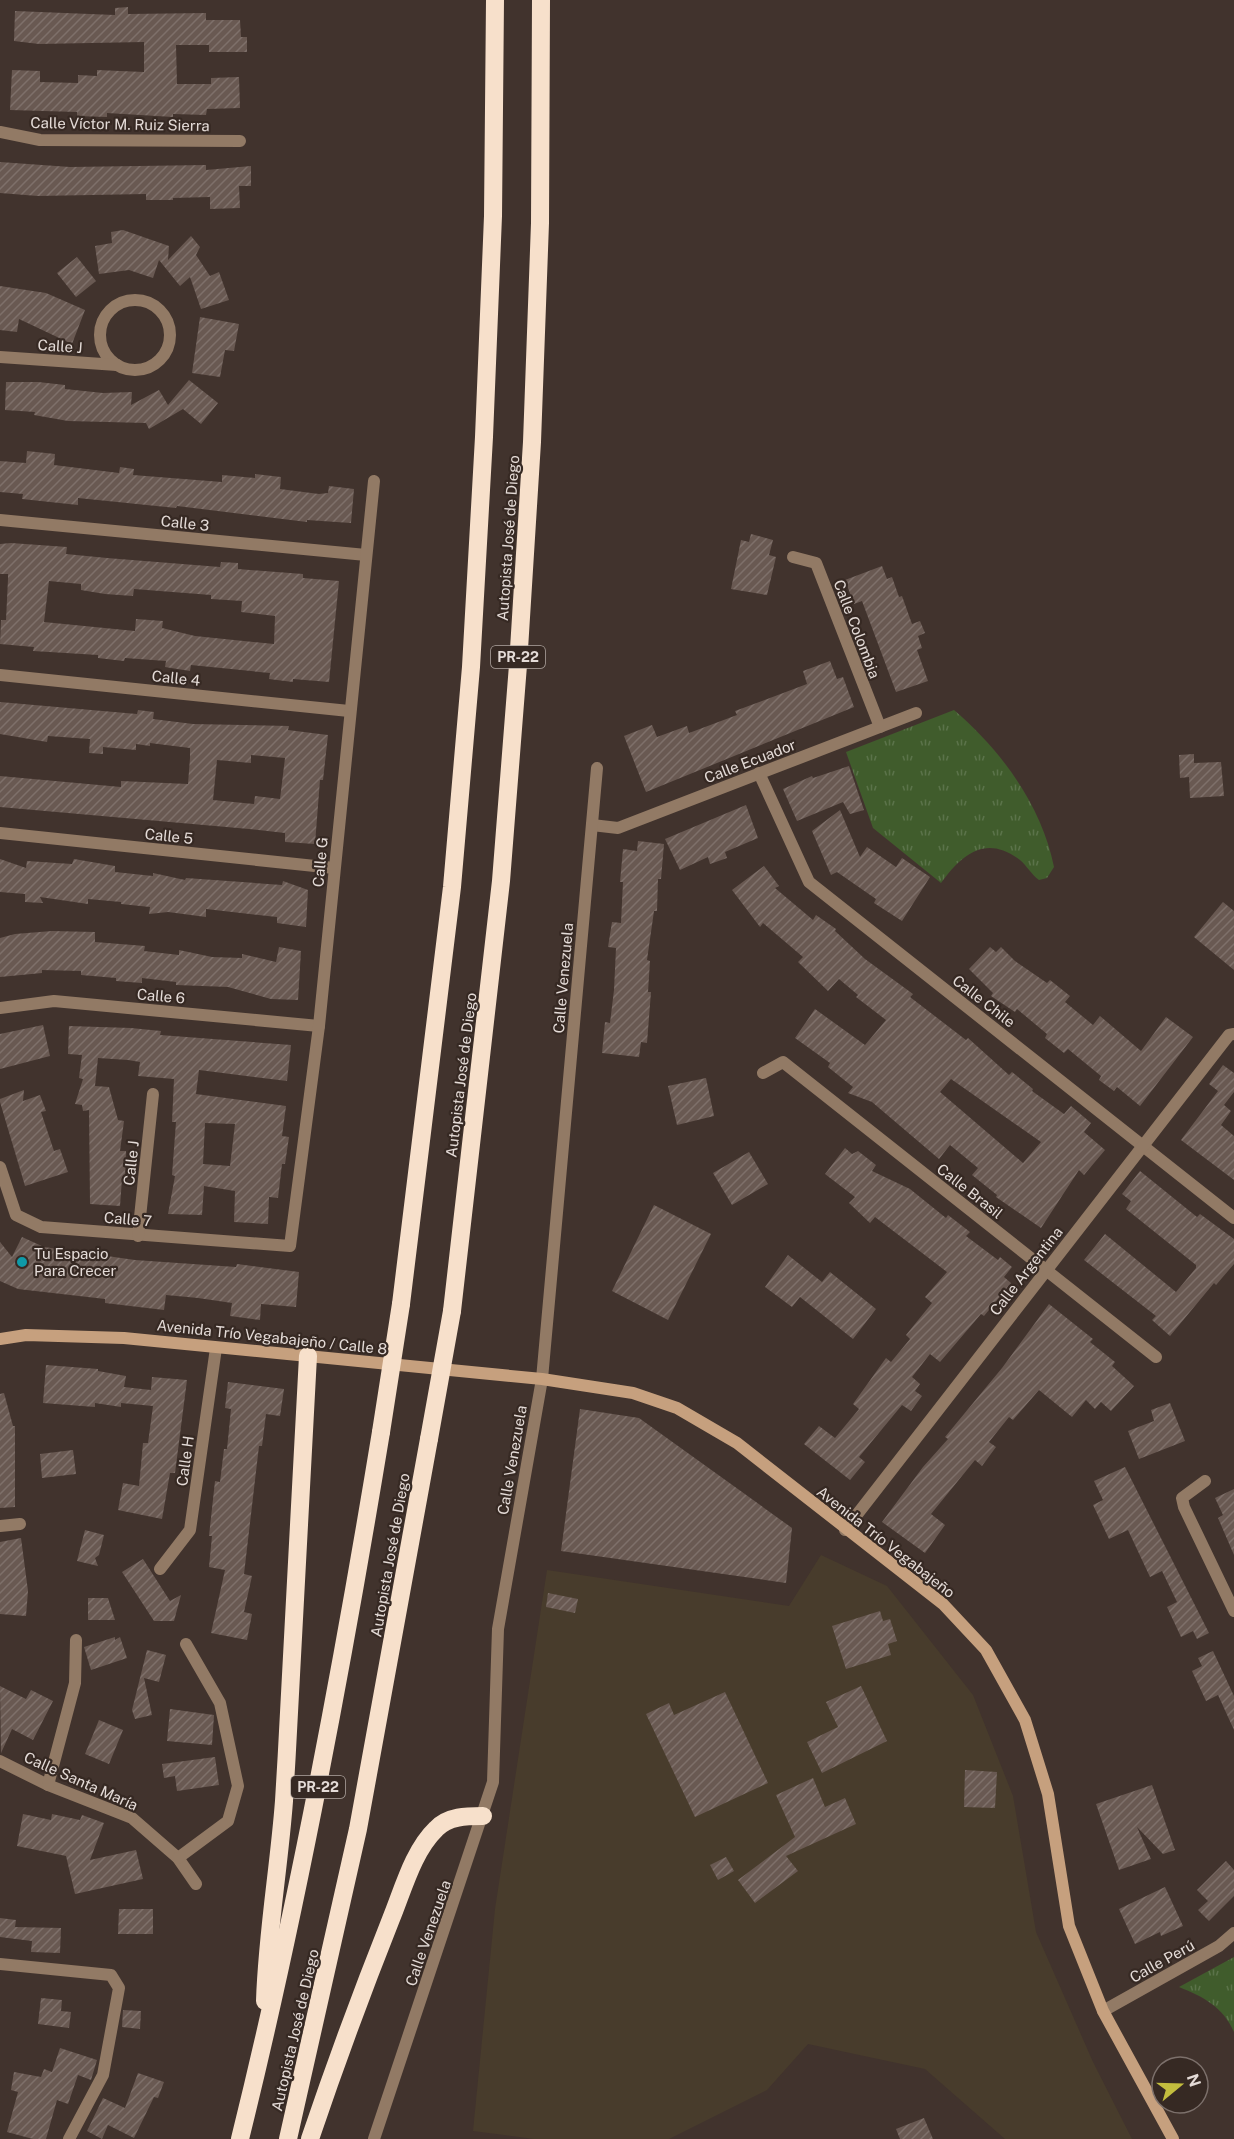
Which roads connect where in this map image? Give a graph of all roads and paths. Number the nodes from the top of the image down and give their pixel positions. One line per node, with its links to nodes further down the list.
1 (495, 0): 52 (highway, Autopista José de Diego / PR-22, bridge)
2 (541, 0): 55 (highway, Autopista José de Diego / PR-22, bridge)
3 (0, 132): 4 (street, Calle Víctor M. Ruiz Sierra)
4 (240, 141)
5 (0, 357): 6 (street, Calle J)
6 (117, 365): 6 (street, Calle J)
7 (374, 481): 9 (street, Calle G)
8 (0, 520): 9 (street, Calle 3)
9 (366, 555): 12 (street, Calle G)
10 (793, 557): 14 (street, Calle Colombia)
11 (0, 675): 12 (street, Calle 4)
12 (349, 711): 19 (street, Calle G)
13 (916, 713): 14 (street, Calle Ecuador)
14 (880, 727): 16 (street, Calle Ecuador)
15 (597, 768): 17 (street, Calle Venezuela)
16 (759, 773): 17 (street, Calle Ecuador); 25 (street, Calle Chile)
17 (592, 825): 35 (street, Calle Venezuela)
18 (0, 833): 19 (street, Calle 5)
19 (334, 868): 21 (street, Calle G)
20 (0, 1008): 21 (street, Calle 6)
21 (319, 1026): 29 (street, Calle G)
22 (1234, 1034): 25 (street, Calle Argentina)
23 (764, 1073): 30 (street, Calle Brasil)
24 (153, 1094): 28 (street, Calle J)
25 (1141, 1146): 27 (street, Calle Chile); 30 (street, Calle Argentina)
26 (0, 1167): 28 (street, Calle 7)
27 (1234, 1218)
28 (138, 1236): 29 (street, Calle 7)
29 (290, 1246)
30 (1046, 1269): 34 (street, Calle Brasil); 39 (street, Calle Argentina)
31 (0, 1339): 32 (street, Avenida Trío Vegabajeño / Calle 8)
32 (216, 1348): 33 (street, Avenida Trío Vegabajeño / Calle 8); 40 (street, Calle H)
33 (308, 1356): 35 (street, Avenida Trío Vegabajeño / Calle 8); 52 (highway)
34 (1156, 1357)
35 (542, 1379): 39 (street, Avenida Trío Vegabajeño); 46 (street, Calle Venezuela)
36 (1205, 1481): 41 (street)
37 (20, 1524): 38 (street)
38 (0, 1526)
39 (845, 1530): 51 (street, Avenida Trío Vegabajeño)
40 (160, 1569)
41 (1234, 1611)
42 (76, 1640): 45 (street)
43 (186, 1644): 47 (street)
44 (0, 1761): 45 (street, Calle Santa María)
45 (48, 1785): 47 (street, Calle Santa María)
46 (483, 1816): 56 (highway); 57 (street, Calle Venezuela)
47 (178, 1858): 48 (street, Calle Santa María)
48 (196, 1884)
49 (1234, 1933): 51 (street, Calle Perú)
50 (0, 1964): 53 (street)
51 (1103, 2011): 58 (street, Avenida Trío Vegabajeño)
52 (264, 2044): 54 (highway, Autopista José de Diego / PR-22)
53 (69, 2139)
54 (240, 2139)
55 (288, 2139)
56 (310, 2139)
57 (374, 2139)
58 (1173, 2139)

